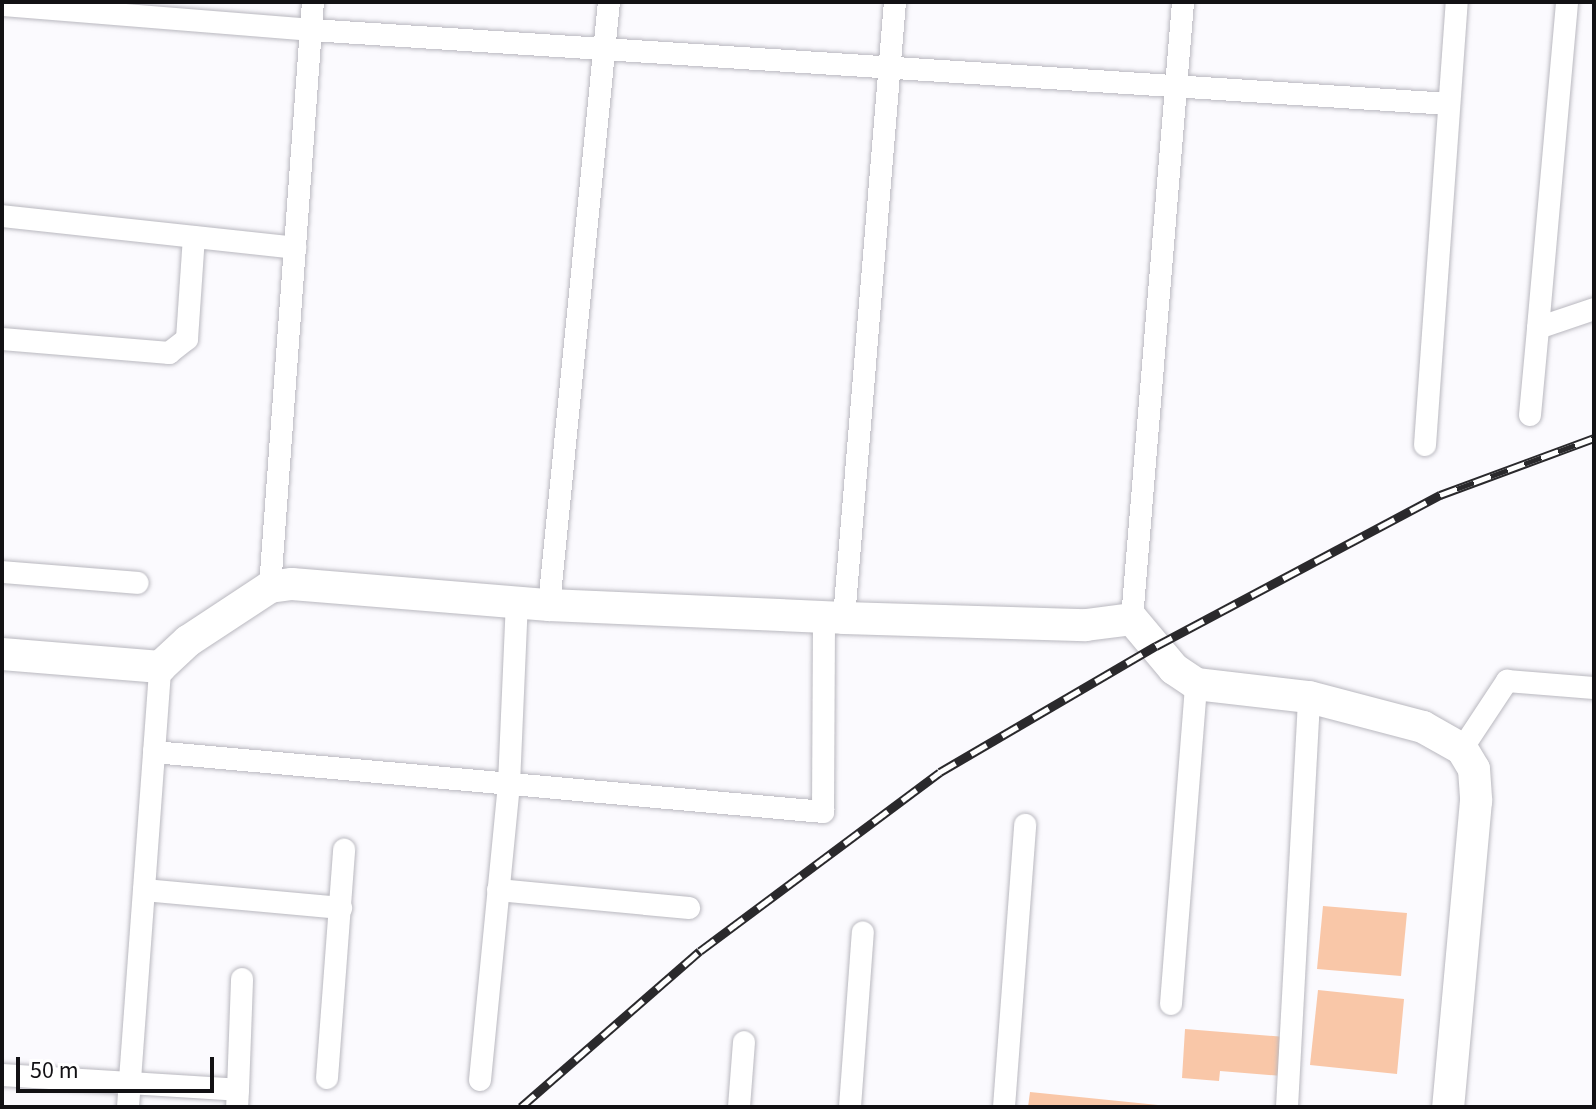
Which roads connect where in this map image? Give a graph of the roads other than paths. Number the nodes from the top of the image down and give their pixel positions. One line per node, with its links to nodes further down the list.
1 (313, 2): 8 (street)
2 (609, 2): 9 (street)
3 (895, 2): 10 (street)
4 (1183, 2): 11 (street)
5 (1457, 2): 12 (street)
6 (1567, 2): 17 (street)
7 (2, 5): 8 (street)
8 (311, 30): 9 (street); 15 (street)
9 (604, 49): 10 (street); 25 (street)
10 (890, 68): 11 (street); 26 (street)
11 (1176, 86): 12 (street); 27 (street)
12 (1448, 104): 20 (street)
13 (2, 216): 14 (street)
14 (194, 237): 15 (street); 18 (street)
15 (295, 248): 23 (street)
16 (1594, 309): 17 (street)
17 (1538, 328): 19 (street)
18 (2, 339)
19 (1530, 415)
20 (1425, 445)
21 (2, 572): 22 (street)
22 (138, 583)
23 (270, 587): 24 (street); 29 (street)
24 (517, 602): 25 (street); 35 (street)
25 (549, 605): 26 (street)
26 (834, 618): 27 (street); 35 (street)
27 (1132, 619): 30 (street)
28 (2, 654): 29 (street)
29 (160, 667): 34 (street)
30 (1196, 684): 32 (street); 44 (street)
31 (1594, 688): 33 (street)
32 (1309, 697): 33 (street); 54 (street)
33 (1462, 749): 55 (street)
34 (154, 752): 35 (street); 38 (street)
35 (509, 784): 39 (street)
36 (1025, 825): 53 (street)
37 (344, 850): 40 (street)
38 (144, 890): 40 (street); 49 (street)
39 (498, 890): 41 (street); 48 (street)
40 (341, 908): 47 (street)
41 (689, 908)
42 (863, 932): 52 (street)
43 (242, 979): 50 (street)
44 (1171, 1004)
45 (744, 1042): 51 (street)
46 (2, 1075): 49 (street)
47 (327, 1078)
48 (480, 1080)
49 (129, 1096): 50 (street)
50 (238, 1098)
51 (739, 1107)
52 (850, 1107)
53 (1004, 1107)
54 (1287, 1107)
55 (1448, 1107)

